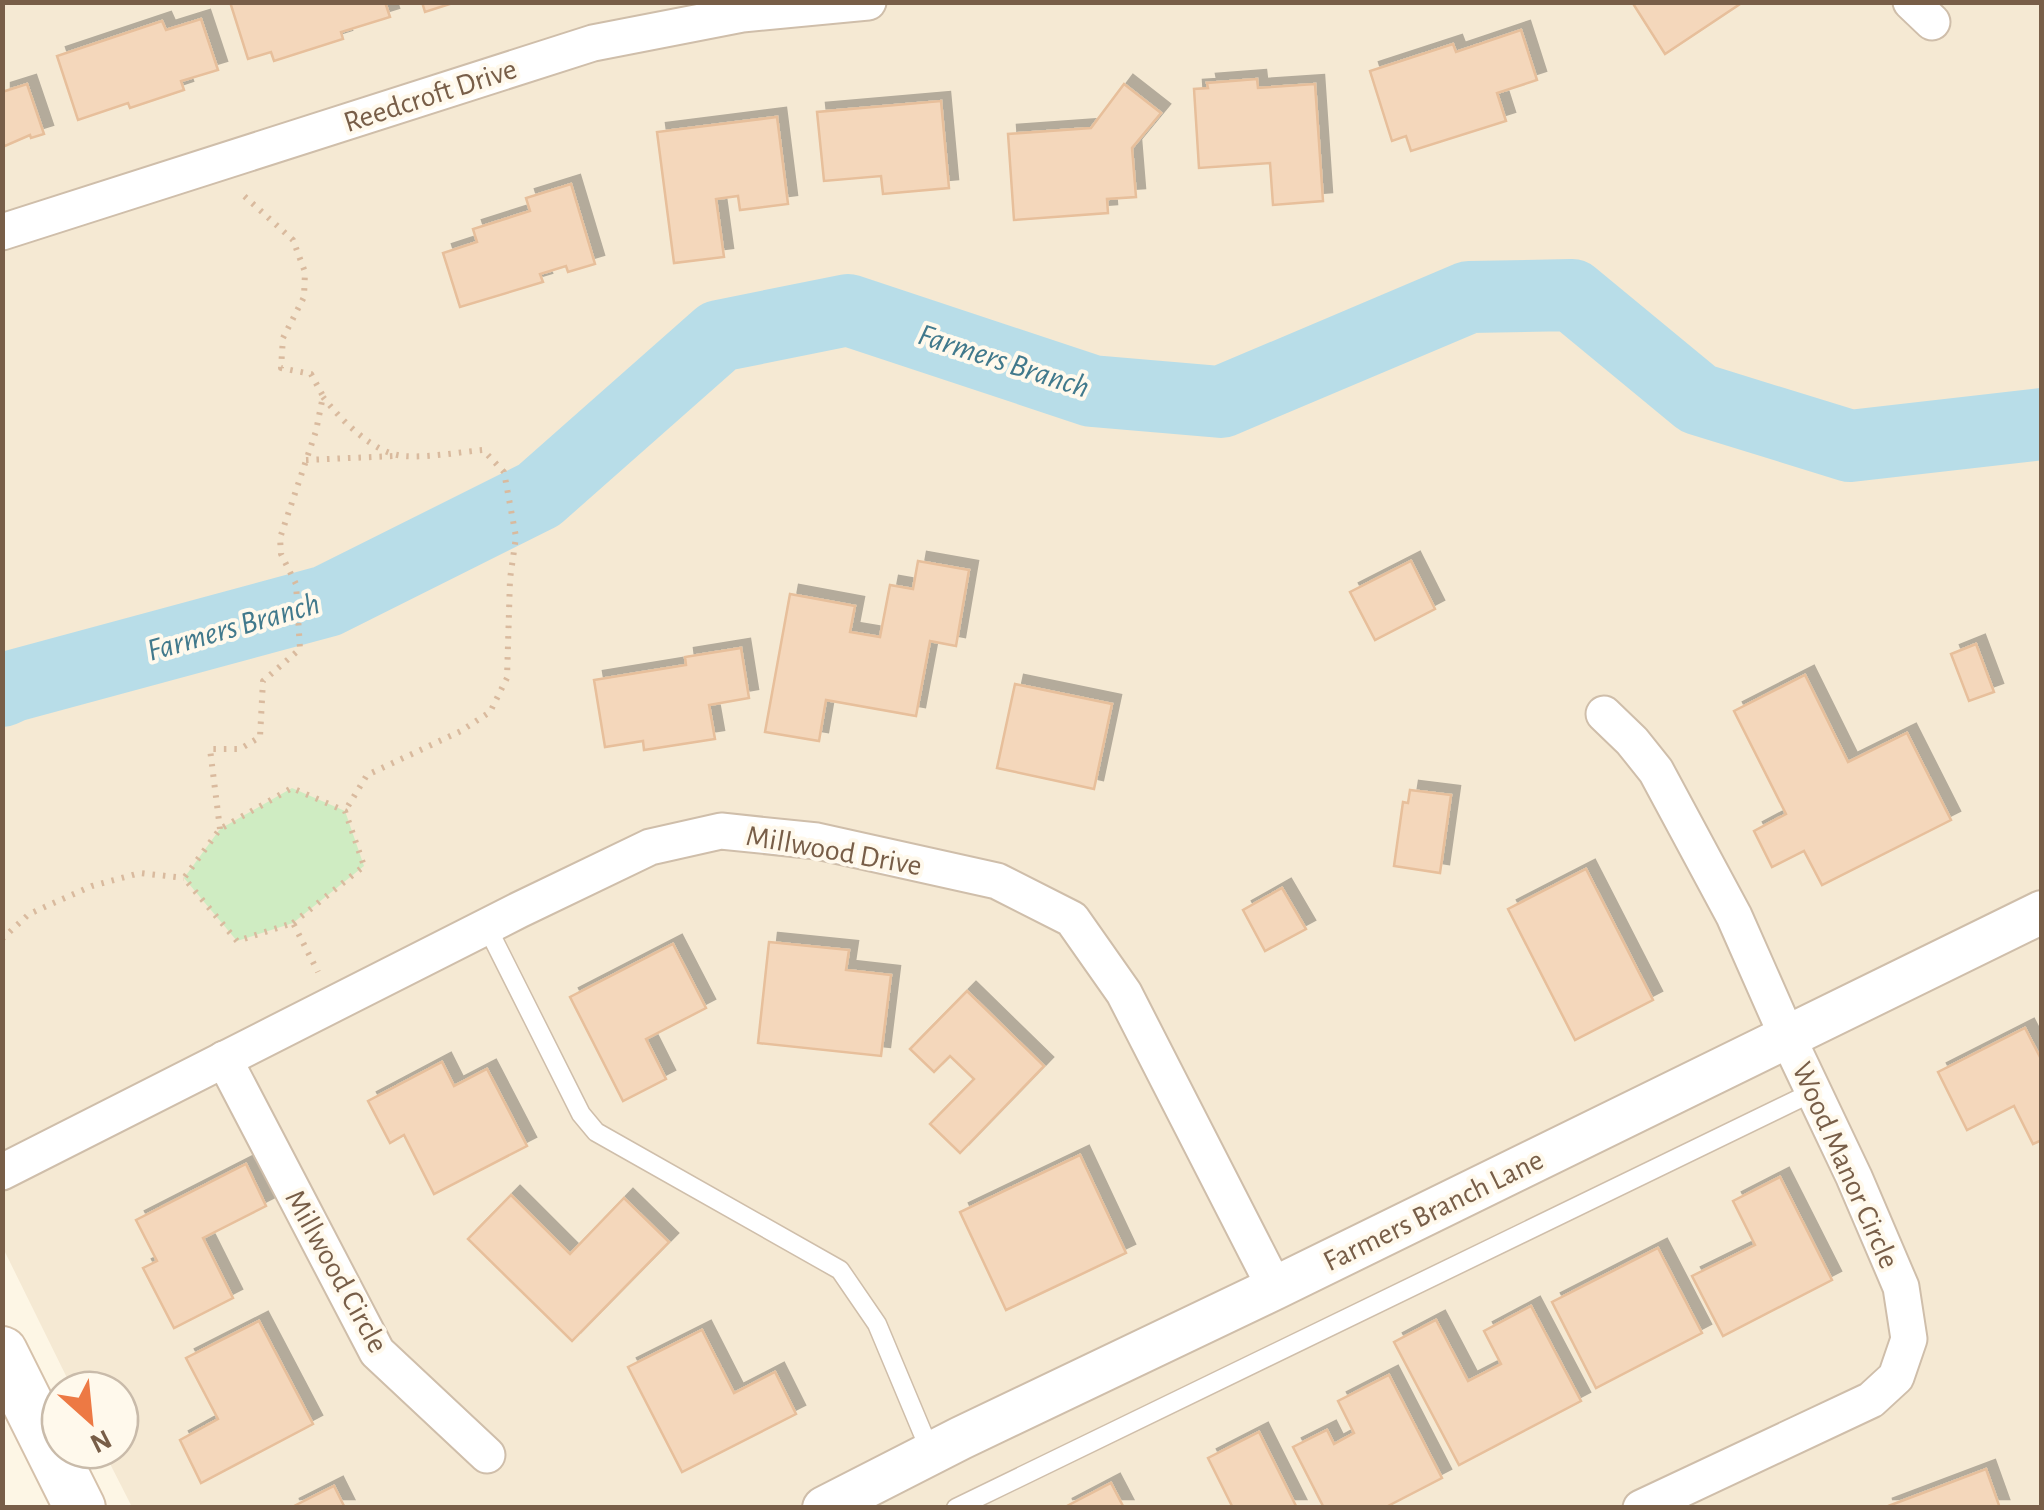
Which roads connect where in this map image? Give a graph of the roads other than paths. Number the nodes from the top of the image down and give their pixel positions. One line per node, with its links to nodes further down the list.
1 (868, 2): 2 (street, Reedcroft Drive)
2 (2, 232)
3 (1604, 714): 6 (street, Wood Manor Circle)
4 (2042, 912): 6 (street, Farmers Branch Lane)
5 (487, 926): 7 (street, Millwood Drive); 10 (street, Millwood Drive); 12 (lane)
6 (1787, 1036): 8 (street, Wood Manor Circle); 10 (street, Farmers Branch Lane)
7 (224, 1059): 9 (street, Millwood Drive); 13 (street, Millwood Circle)
8 (1813, 1092): 16 (lane); 17 (street, Wood Manor Circle)
9 (2, 1172)
10 (1275, 1288): 12 (street, Farmers Branch Lane)
11 (2, 1352): 14 (main road)
12 (931, 1453): 15 (street, Farmers Branch Lane)
13 (487, 1455)
14 (80, 1508)
15 (824, 1508)
16 (956, 1508)
17 (1641, 1508)

